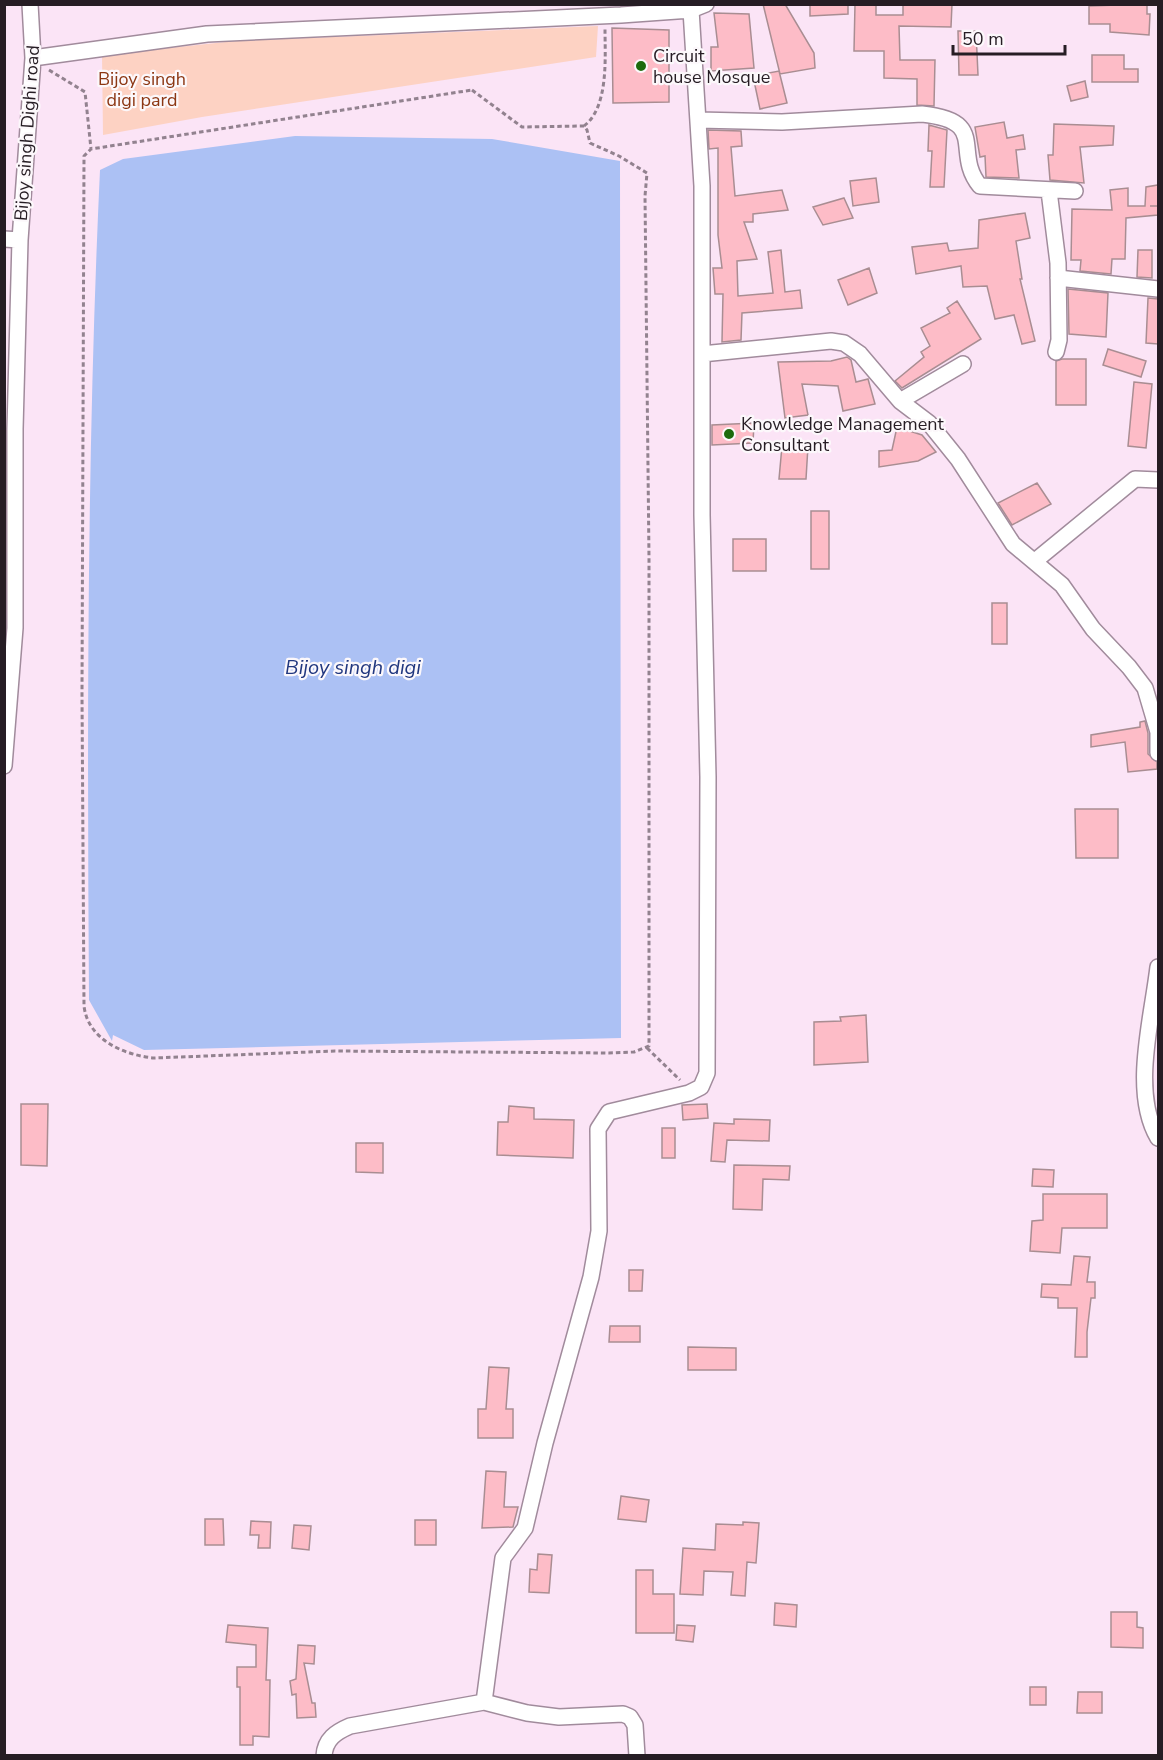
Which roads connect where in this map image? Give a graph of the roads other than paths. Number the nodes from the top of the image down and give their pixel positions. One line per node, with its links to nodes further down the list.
1 (30, 4): 4 (street, Bijoy singh Dighi road)
2 (706, 4): 3 (street)
3 (691, 10): 4 (street); 5 (street)
4 (33, 61): 8 (street, Bijoy singh Dighi road)
5 (698, 120): 6 (street); 12 (street)
6 (1049, 190): 7 (street); 9 (street)
7 (1074, 191)
8 (12, 239): 17 (street, Bijoy singh Dighi road)
9 (1058, 278): 10 (street); 11 (street)
10 (1158, 289)
11 (1056, 352)
12 (702, 354): 14 (street); 22 (street)
13 (963, 364): 14 (street)
14 (900, 400): 16 (street)
15 (1158, 480): 16 (street)
16 (1035, 561): 18 (street)
17 (7, 714): 19 (street, Bijoy singh Dighi road)
18 (1158, 753)
19 (4, 766)
20 (1158, 967): 21 (street)
21 (1158, 1138)
22 (484, 1702): 23 (street); 24 (street)
23 (324, 1755)
24 (637, 1755)

